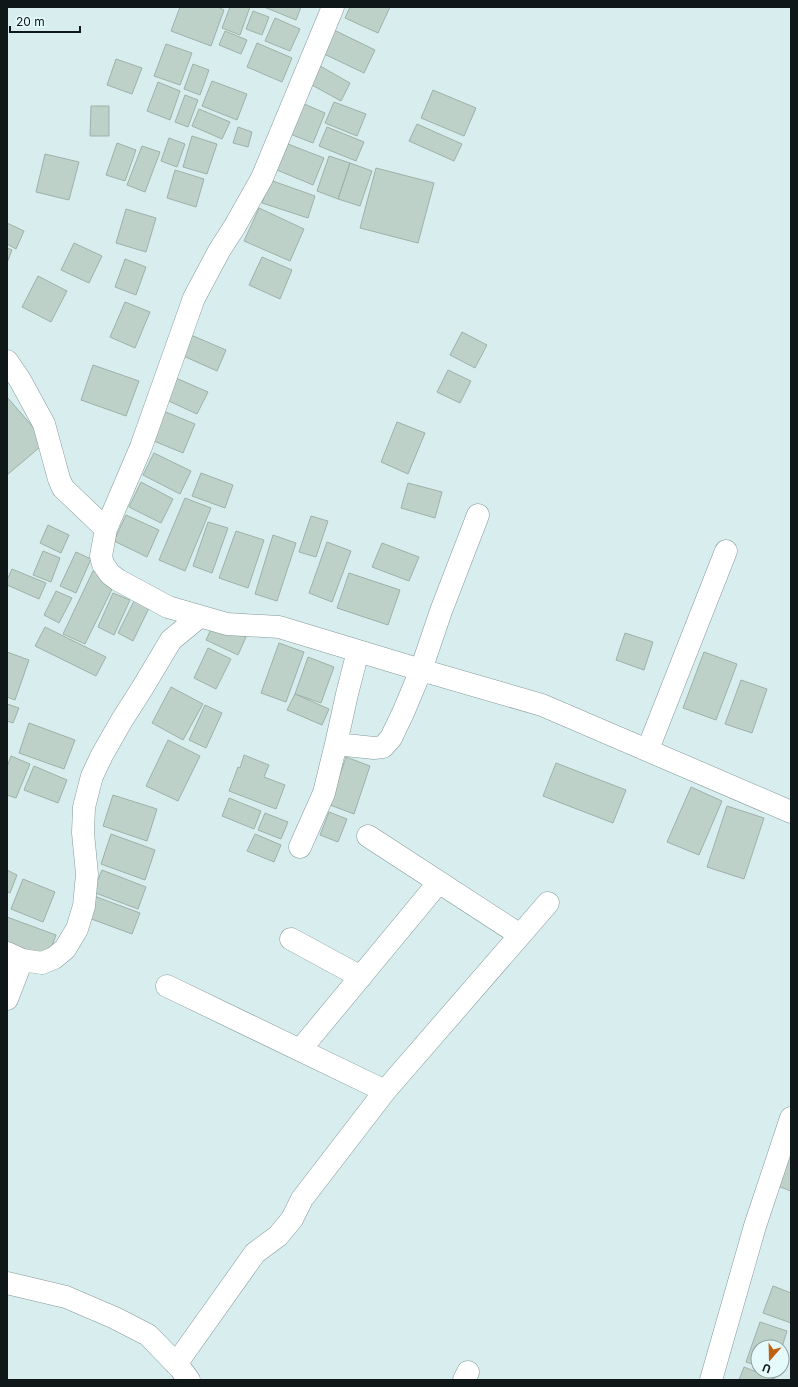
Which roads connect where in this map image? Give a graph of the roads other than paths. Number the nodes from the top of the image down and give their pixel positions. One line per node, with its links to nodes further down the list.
1 (333, 7): 4 (street)
2 (7, 361): 4 (street)
3 (478, 515): 8 (street)
4 (106, 529): 6 (street)
5 (726, 550): 10 (street)
6 (199, 617): 7 (street); 18 (street)
7 (358, 651): 8 (street); 9 (street)
8 (421, 670): 9 (street); 10 (street)
9 (336, 744): 13 (street)
10 (648, 749): 11 (street)
11 (791, 812)
12 (368, 836): 14 (street)
13 (300, 847)
14 (439, 882): 16 (street); 19 (street)
15 (548, 903): 16 (street)
16 (520, 936): 23 (street)
17 (291, 939): 19 (street)
18 (14, 957): 21 (street)
19 (361, 977): 22 (street)
20 (167, 986): 22 (street)
21 (7, 999)
22 (300, 1050): 23 (street)
23 (385, 1091): 26 (street)
24 (791, 1118): 27 (street)
25 (7, 1282): 26 (street)
26 (183, 1372)
27 (711, 1380)

